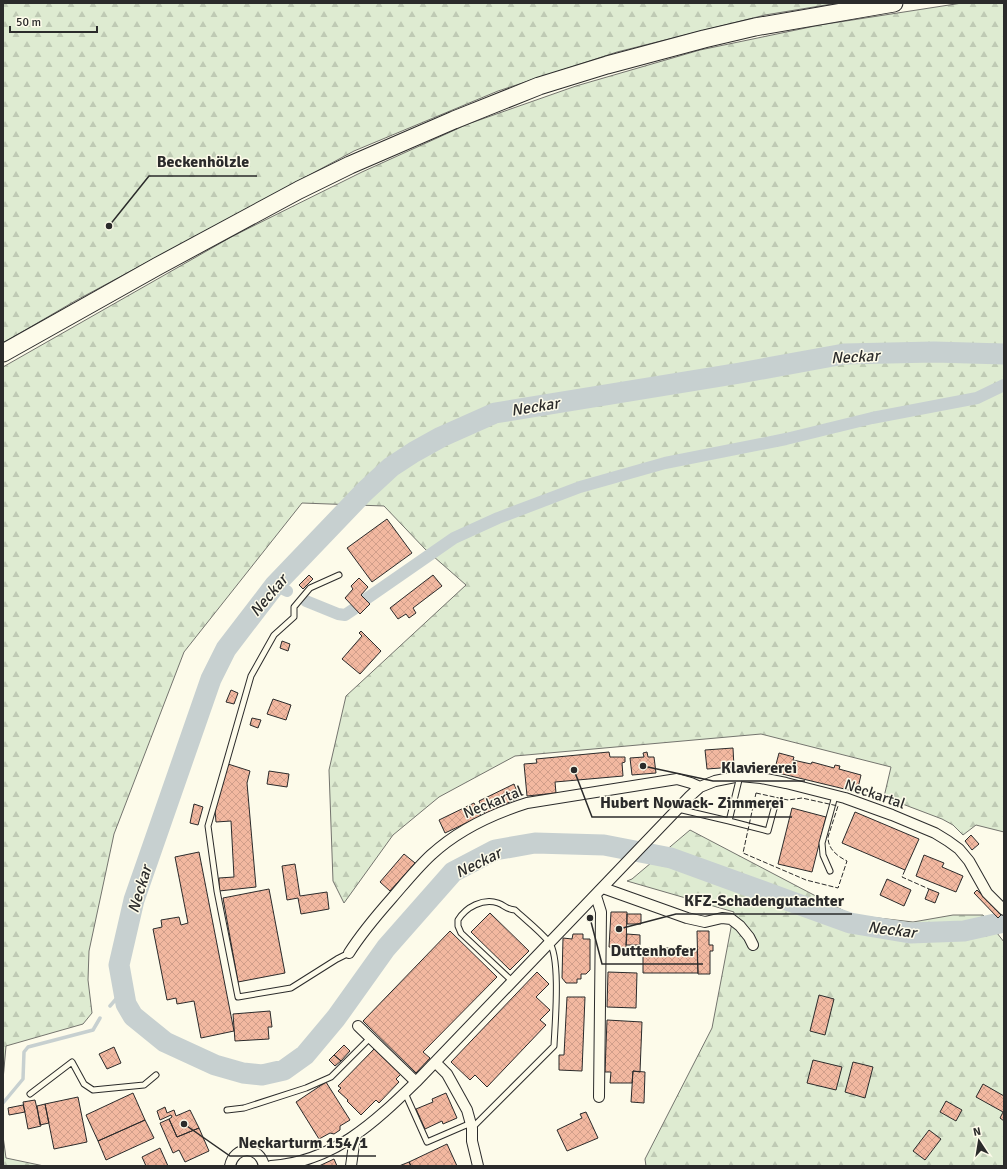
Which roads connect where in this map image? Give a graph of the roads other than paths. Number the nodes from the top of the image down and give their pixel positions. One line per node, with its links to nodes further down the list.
1 (894, 3): 2 (main road)
2 (3, 353)
3 (338, 575): 16 (lane)
4 (740, 776): 5 (street, Neckartal); 6 (street, Neckartal); 9 (lane)
5 (700, 787): 8 (street, Neckartal); 16 (street, Neckartal)
6 (835, 796): 10 (lane); 13 (street, Neckartal)
7 (775, 805): 9 (lane)
8 (678, 809): 9 (lane); 11 (street, Neckartal)
9 (729, 821)
10 (830, 871)
11 (603, 888): 12 (street, Neckartal); 15 (street)
12 (596, 896): 14 (street, Neckartal); 25 (street)
13 (1004, 910)
14 (549, 942): 17 (street, Neckartal); 17 (lane); 27 (lane)
15 (753, 945)
16 (349, 953)
17 (512, 981): 20 (street, Neckartal)
18 (358, 1026): 19 (street)
19 (370, 1038): 22 (street); 26 (lane)
20 (435, 1062): 22 (street, Neckartal); 27 (street)
21 (156, 1075): 24 (lane)
22 (416, 1082): 23 (street, Neckartal)
23 (405, 1093): 27 (lane); 28 (street, Neckartal)
24 (30, 1094)
25 (599, 1097)
26 (227, 1110)
27 (472, 1126): 33 (street)
28 (355, 1137): 31 (street, Neckartal); 32 (street)
29 (230, 1166): 30 (street)
30 (264, 1166)
31 (271, 1166)
32 (351, 1166)
33 (478, 1166)

